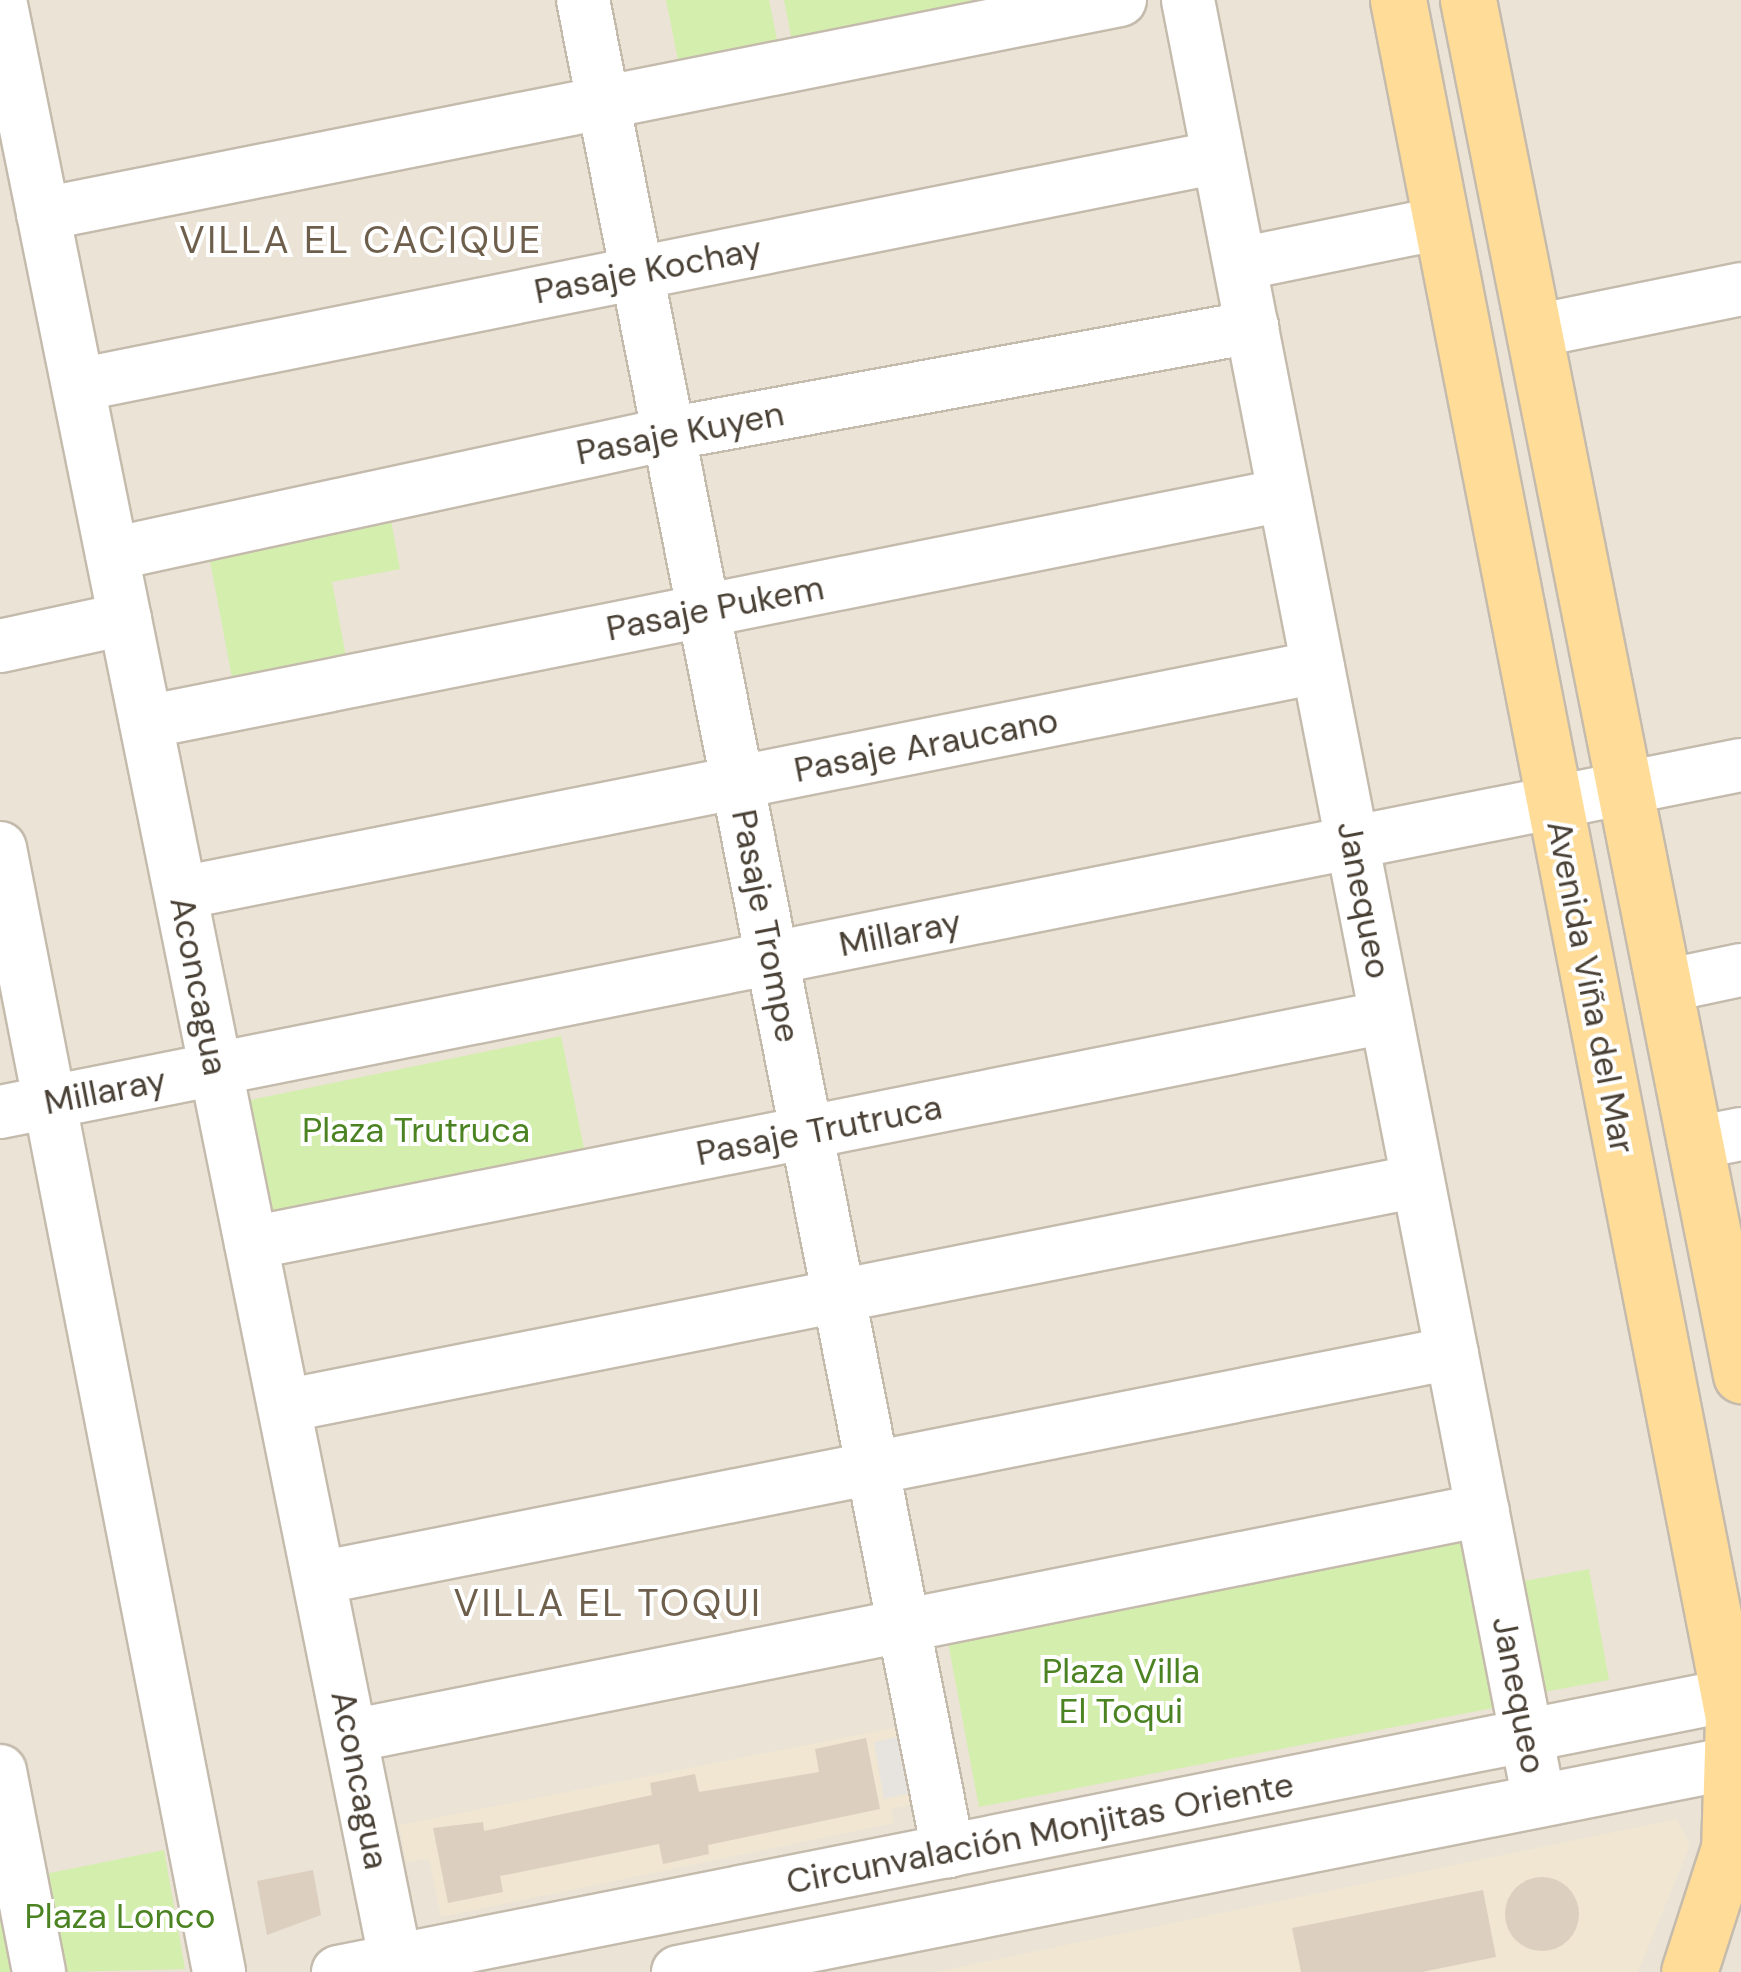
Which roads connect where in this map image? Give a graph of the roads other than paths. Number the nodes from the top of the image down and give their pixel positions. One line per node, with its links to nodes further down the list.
1 (0, 0): 9 (street, Aconcagua)
2 (583, 0): 7 (street, Pasaje Trompe)
3 (1120, 0): 7 (street)
4 (1188, 0): 8 (street, Janequeo)
5 (1398, 0): 10 (main road, Avenida Viña del Mar)
6 (1468, 0): 15 (main road, Avenida Viña del Mar)
7 (603, 103): 9 (street); 12 (street, Pasaje Trompe)
8 (1218, 156): 11 (street, Janequeo); 12 (street, Pasaje Kochay)
9 (43, 214): 16 (street, Aconcagua)
10 (1442, 223): 11 (street); 28 (main road, Avenida Viña del Mar)
11 (1240, 264): 14 (street, Janequeo)
12 (636, 272): 16 (street, Pasaje Kochay); 17 (street, Pasaje Trompe)
13 (1739, 302): 15 (street)
14 (1252, 327): 17 (street, Pasaje Kuyen); 18 (street, Janequeo)
15 (1535, 331): 27 (main road, Avenida Viña del Mar)
16 (78, 385): 19 (street, Aconcagua)
17 (668, 434): 19 (street, Pasaje Kuyen); 20 (street, Pasaje Trompe)
18 (1284, 495): 20 (street, Pasaje Pukem); 23 (street, Janequeo)
19 (112, 554): 21 (street, Aconcagua)
20 (704, 611): 24 (street, Pasaje Pukem); 26 (street, Pasaje Trompe)
21 (126, 619): 22 (street); 24 (street, Aconcagua)
22 (0, 646)
23 (1318, 667): 26 (street, Pasaje Araucano); 29 (street, Janequeo)
24 (146, 722): 31 (street, Aconcagua)
25 (1741, 766): 27 (street, Millaray)
26 (737, 782): 31 (street, Pasaje Araucano); 32 (street, Pasaje Trompe)
27 (1626, 788): 28 (street, Millaray); 34 (main road, Avenida Viña del Mar)
28 (1554, 803): 29 (street, Millaray); 51 (main road, Avenida Viña del Mar)
29 (1352, 843): 32 (street, Millaray); 35 (street, Janequeo)
30 (0, 848): 37 (street)
31 (180, 893): 36 (street, Aconcagua)
32 (772, 958): 36 (street, Millaray); 38 (street, Pasaje Trompe)
33 (1741, 970): 34 (street)
34 (1665, 986): 39 (main road, Avenida Viña del Mar)
35 (1386, 1017): 38 (street, Pasaje Trutruca); 40 (street, Janequeo)
36 (216, 1069): 37 (street, Millaray); 41 (street, Aconcagua)
37 (25, 1107): 60 (street)
38 (806, 1132): 41 (street, Pasaje Trutruca); 43 (street, Pasaje Trompe)
39 (1718, 1139): 42 (main road, Avenida Viña del Mar)
40 (1418, 1180): 43 (street); 44 (street, Janequeo)
41 (251, 1243): 46 (street, Aconcagua)
42 (1730, 1266): 45 (main road, Avenida Viña del Mar)
43 (838, 1296): 46 (street); 47 (street, Pasaje Trompe)
44 (1452, 1353): 47 (street); 48 (street, Janequeo)
45 (1741, 1375)
46 (284, 1406): 49 (street, Aconcagua)
47 (872, 1468): 49 (street); 50 (street, Pasaje Trompe)
48 (1483, 1510): 50 (street); 53 (street, Janequeo)
49 (319, 1578): 52 (street, Aconcagua)
50 (903, 1626): 52 (street); 57 (street, Pasaje Trompe)
51 (1735, 1694): 53 (street, Circunvalación Monjitas Oriente); 54 (main road, Avenida Viña del Mar)
52 (350, 1736): 58 (street, Aconcagua)
53 (1527, 1736): 56 (street, Janequeo); 57 (street, Circunvalación Monjitas Oriente)
54 (1739, 1761): 56 (street, Circunvalación Monjitas Oriente); 63 (main road, Avenida Viña del Mar)
55 (0, 1771): 59 (street)
56 (1539, 1800): 62 (street, Circunvalación Monjitas Oriente)
57 (948, 1851): 58 (street, Circunvalación Monjitas Oriente)
58 (397, 1966): 61 (street, Circunvalación Monjitas Oriente)
59 (39, 1972)
60 (219, 1972)
61 (338, 1972)
62 (678, 1972)
63 (1689, 1972)

